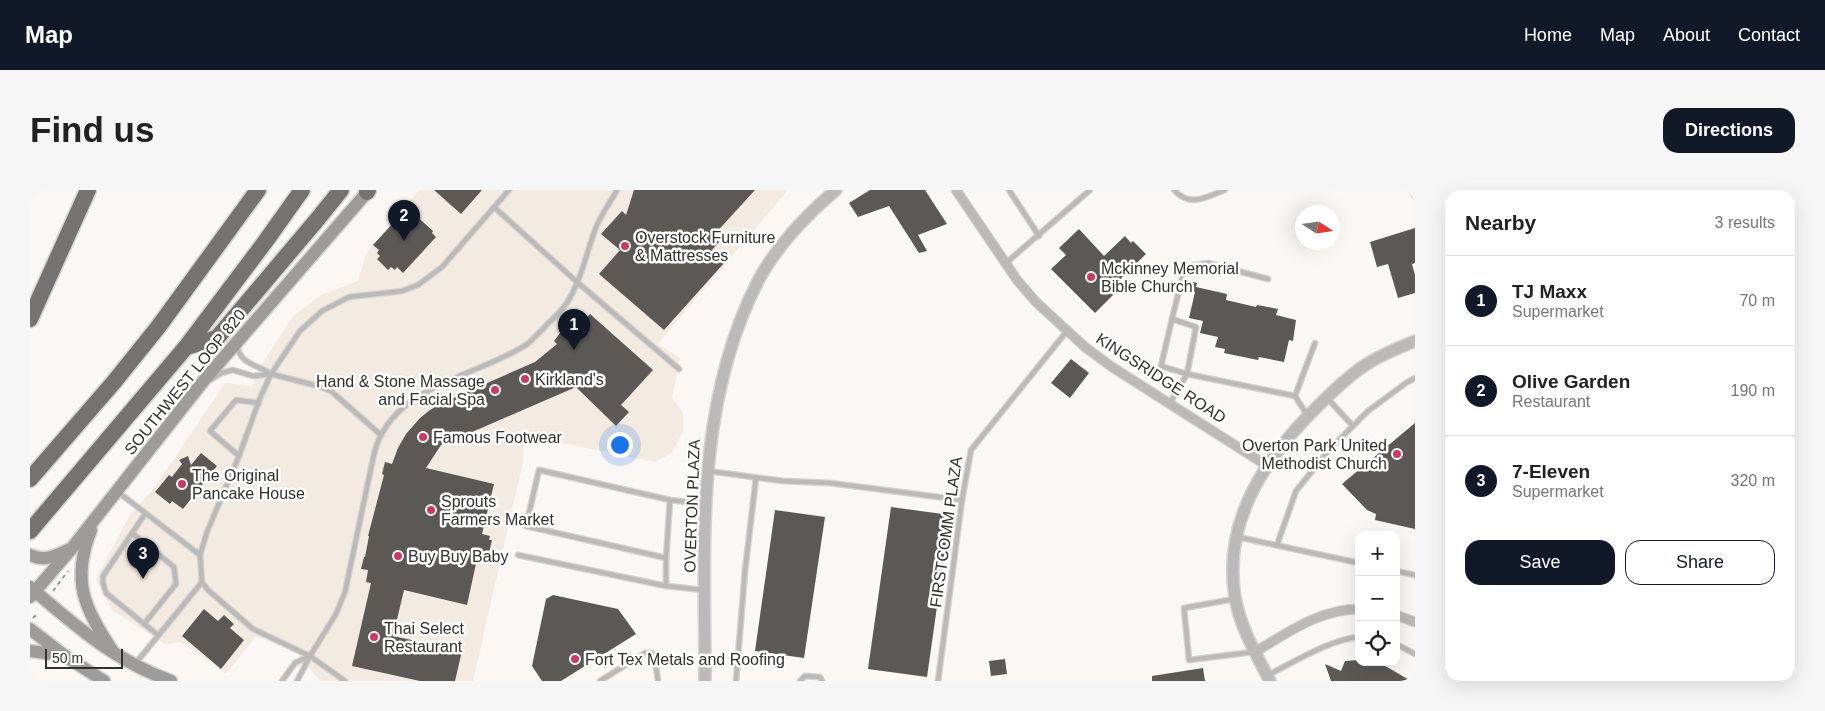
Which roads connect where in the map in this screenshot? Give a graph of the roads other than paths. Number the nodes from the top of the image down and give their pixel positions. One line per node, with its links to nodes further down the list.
1 (88, 190): 22 (highway)
2 (258, 190): 44 (highway)
3 (302, 190): 27 (highway)
4 (341, 190): 27 (highway)
5 (509, 190): 16 (lane)
6 (617, 190): 20 (lane)
7 (836, 190): 42 (street, OVERTON PLAZA)
8 (956, 190): 18 (street, KINGSRIDGE ROAD)
9 (1009, 190): 17 (lane)
10 (1090, 190): 17 (lane)
11 (1174, 190): 12 (lane)
12 (1225, 190)
13 (1411, 190): 15 (lane)
14 (368, 191): 25 (main road, SOUTHWEST LOOP 820)
15 (1415, 196)
16 (495, 208): 20 (lane); 29 (lane)
17 (1039, 236): 18 (lane)
18 (1006, 264): 23 (street, KINGSRIDGE ROAD)
19 (1268, 280): 21 (lane)
20 (577, 282): 28 (lane); 39 (lane)
21 (1172, 318): 30 (lane); 30 (lane)
22 (30, 319)
23 (1067, 330): 36 (street, KINGSRIDGE ROAD); 47 (lane, FIRSTCOMM PLAZA)
24 (1415, 341): 34 (street)
25 (236, 343): 29 (lane); 32 (main road, SOUTHWEST LOOP 820)
26 (1315, 343): 33 (lane)
27 (186, 347): 51 (highway)
28 (680, 369)
29 (271, 374): 32 (lane); 35 (lane); 39 (lane)
30 (1187, 374): 33 (lane); 36 (lane)
31 (1415, 378): 38 (lane)
32 (198, 387): 45 (main road, SOUTHWEST LOOP 820)
33 (1295, 396): 37 (lane)
34 (1326, 398): 37 (street); 38 (lane)
35 (259, 403): 40 (lane); 40 (lane)
36 (1170, 403): 41 (street, KINGSRIDGE ROAD)
37 (1308, 416): 41 (street)
38 (1353, 426): 54 (lane)
39 (381, 435): 81 (lane)
40 (239, 456): 57 (lane)
41 (1266, 465): 53 (street)
42 (707, 471): 43 (lane); 48 (street, OVERTON PLAZA)
43 (756, 478): 47 (lane); 94 (lane)
44 (30, 479)
45 (116, 491): 49 (main road, SOUTHWEST LOOP 820); 50 (lane)
46 (670, 500): 48 (lane); 59 (lane); 59 (lane)
47 (962, 500): 97 (lane, FIRSTCOMM PLAZA)
48 (705, 504): 65 (street, OVERTON PLAZA)
49 (98, 514): 55 (main road, SOUTHWEST LOOP 820); 79 (main road)
50 (145, 514): 52 (lane); 57 (lane)
51 (34, 526)
52 (132, 533): 72 (lane); 72 (lane)
53 (1237, 537): 54 (lane); 67 (street)
54 (1277, 545): 60 (lane)
55 (72, 548): 56 (main road); 66 (main road, SOUTHWEST LOOP 820)
56 (30, 555)
57 (200, 555): 63 (lane)
58 (518, 555): 64 (lane)
59 (666, 558): 64 (lane)
60 (1355, 562)
61 (1400, 572): 62 (lane)
62 (1415, 575)
63 (202, 582): 73 (lane); 81 (lane)
64 (666, 586): 65 (lane)
65 (705, 590): 93 (street, OVERTON PLAZA)
66 (32, 592): 79 (main road)
67 (1236, 599): 77 (street); 77 (lane)
68 (1355, 609): 77 (street)
69 (1400, 616): 70 (street)
70 (1415, 622)
71 (32, 624): 80 (main road)
72 (144, 624): 73 (lane)
73 (158, 635): 82 (lane)
74 (1355, 637): 84 (lane)
75 (1400, 646): 78 (lane)
76 (30, 651): 80 (main road)
77 (1255, 652): 84 (street)
78 (1415, 654)
79 (115, 655): 82 (main road)
80 (65, 656): 85 (main road)
81 (310, 656): 83 (lane); 87 (lane); 90 (lane)
82 (134, 666): 86 (main road)
83 (302, 671): 88 (lane); 89 (lane)
84 (1269, 678)
85 (104, 681)
86 (171, 681)
87 (282, 681)
88 (297, 681)
89 (302, 681)
90 (345, 681)
91 (600, 681): 92 (lane)
92 (658, 681)
93 (705, 681)
94 (736, 681)
95 (800, 681): 96 (lane)
96 (822, 681)
97 (938, 681)

